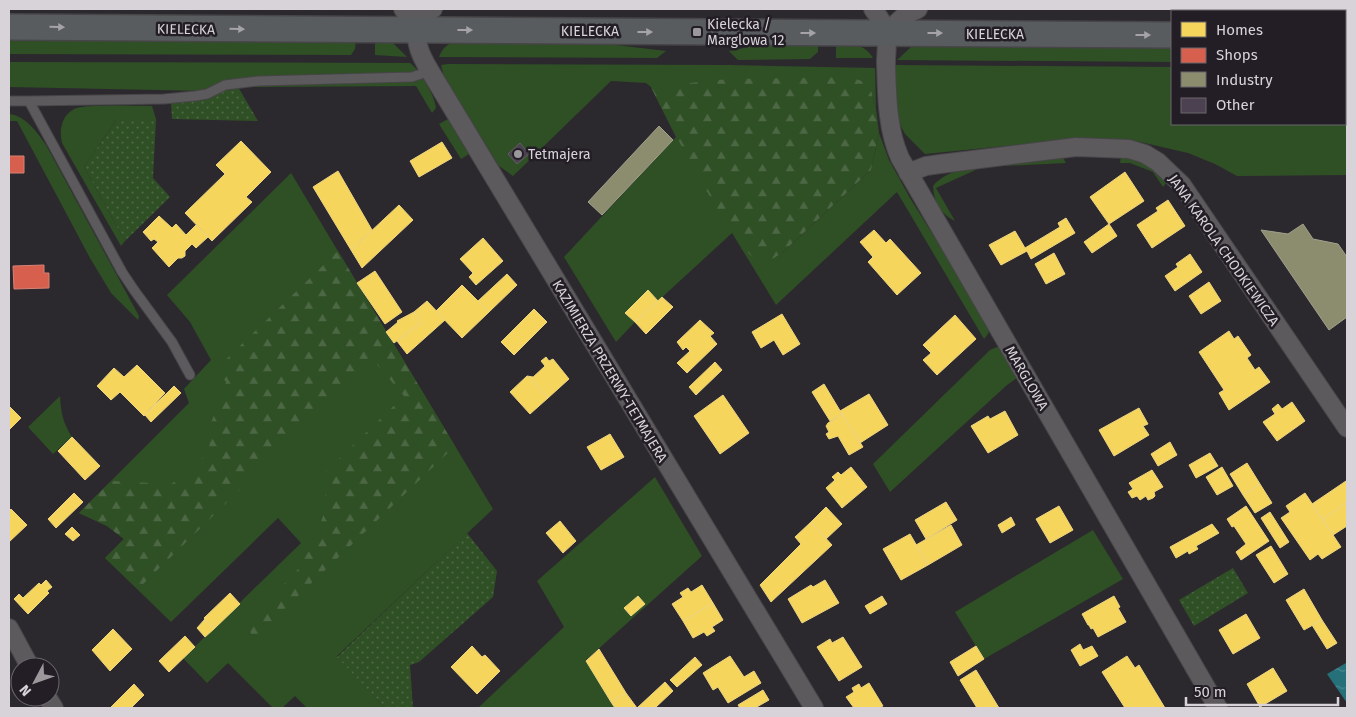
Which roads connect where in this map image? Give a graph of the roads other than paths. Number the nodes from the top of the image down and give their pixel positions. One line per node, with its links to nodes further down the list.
1 (403, 9): 9 (street, KAZIMIERZA PRZERWY-TETMAJERA)
2 (433, 9): 9 (street)
3 (873, 9): 10 (street, MARGLOWA)
4 (918, 9): 10 (street)
5 (1239, 9): 6 (main road)
6 (1326, 9): 7 (main road)
7 (1347, 10)
8 (9, 27): 9 (main road, KIELECKA, one-way to 9)
9 (416, 30): 10 (main road, KIELECKA, one-way to 10); 12 (street, KAZIMIERZA PRZERWY-TETMAJERA)
10 (886, 33): 11 (main road, KIELECKA, one-way to 11); 15 (street, MARGLOWA)
11 (1171, 35)
12 (430, 71): 14 (lane); 20 (street, KAZIMIERZA PRZERWY-TETMAJERA)
13 (9, 100): 14 (lane)
14 (29, 101): 16 (lane)
15 (908, 173): 17 (street, JANA KAROLA CHODKIEWICZA); 21 (street, MARGLOWA)
16 (190, 375)
17 (1347, 428)
18 (9, 628): 19 (street)
19 (25, 657)
20 (814, 708)
21 (1218, 708)

